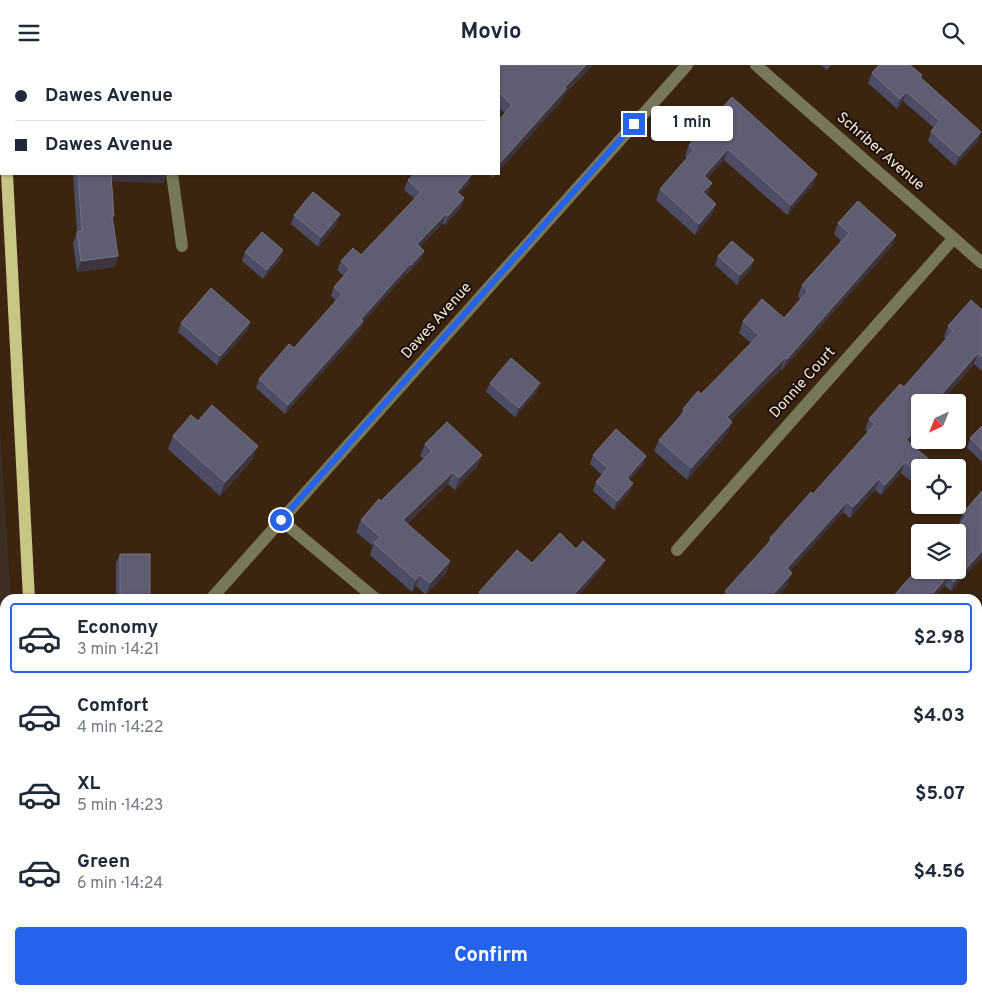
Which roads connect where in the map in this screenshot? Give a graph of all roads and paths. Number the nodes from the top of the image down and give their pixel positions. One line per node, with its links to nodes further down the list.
1 (687, 65): 8 (street, Dawes Avenue)
2 (756, 65): 5 (street, Schriber Avenue)
3 (172, 175): 6 (street)
4 (5, 179): 10 (main road)
5 (954, 238): 7 (street, Schriber Avenue); 9 (street, Donnie Court)
6 (182, 246)
7 (982, 263)
8 (281, 520): 11 (street, Dawes Avenue); 12 (street)
9 (677, 550)
10 (29, 594)
11 (215, 594)
12 (370, 594)

